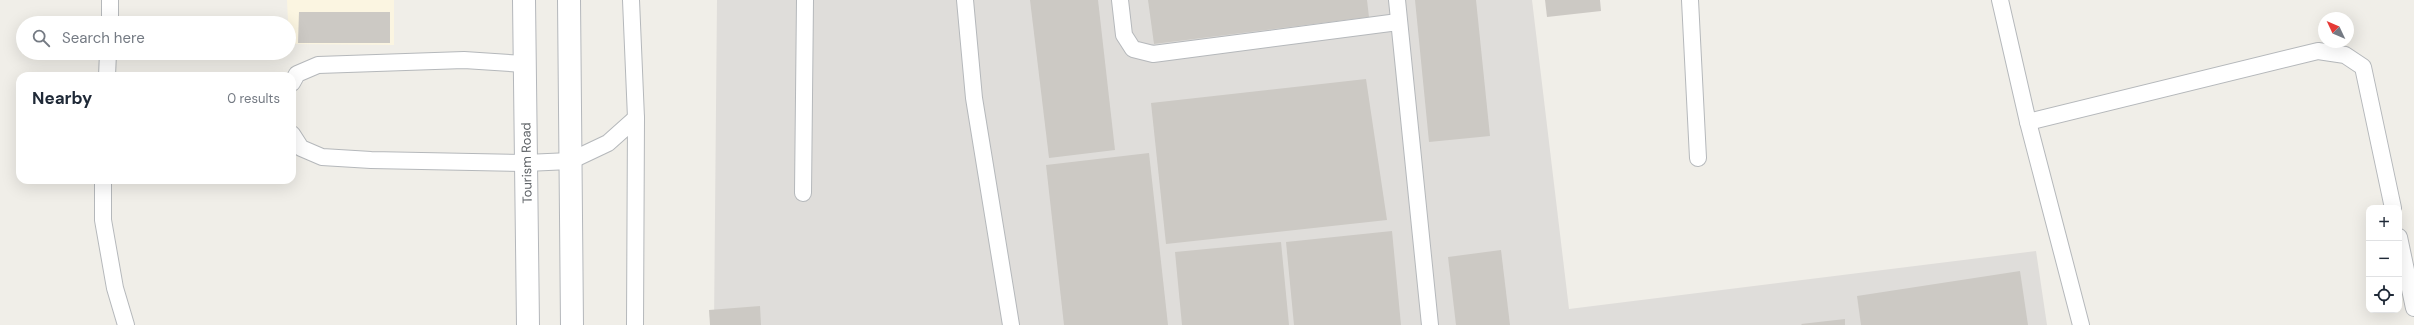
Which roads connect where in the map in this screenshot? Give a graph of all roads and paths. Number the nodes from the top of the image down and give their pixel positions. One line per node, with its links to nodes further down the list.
1 (110, 0): 11 (lane)
2 (524, 0): 14 (main road, Tourism Road)
3 (569, 0): 21 (main road)
4 (631, 0): 17 (lane)
5 (805, 0): 24 (lane)
6 (965, 0): 32 (lane)
7 (1120, 0): 12 (lane)
8 (1397, 0): 12 (lane)
9 (1690, 0): 20 (lane)
10 (2000, 0): 18 (lane)
11 (110, 16)
12 (1398, 22): 33 (lane)
13 (108, 60): 15 (lane)
14 (524, 64): 16 (lane); 22 (main road, Tourism Road)
15 (107, 72)
16 (296, 76)
17 (636, 118): 21 (lane); 31 (lane)
18 (2028, 122): 25 (lane); 34 (lane)
19 (296, 141): 22 (lane)
20 (1698, 158)
21 (570, 161): 22 (lane); 30 (main road)
22 (526, 163): 29 (main road, Tourism Road)
23 (103, 184): 28 (lane)
24 (803, 193)
25 (2392, 205)
26 (2400, 241): 27 (lane)
27 (2414, 308)
28 (126, 325)
29 (528, 325)
30 (572, 325)
31 (635, 325)
32 (1011, 325)
33 (1430, 325)
34 (2081, 325)

